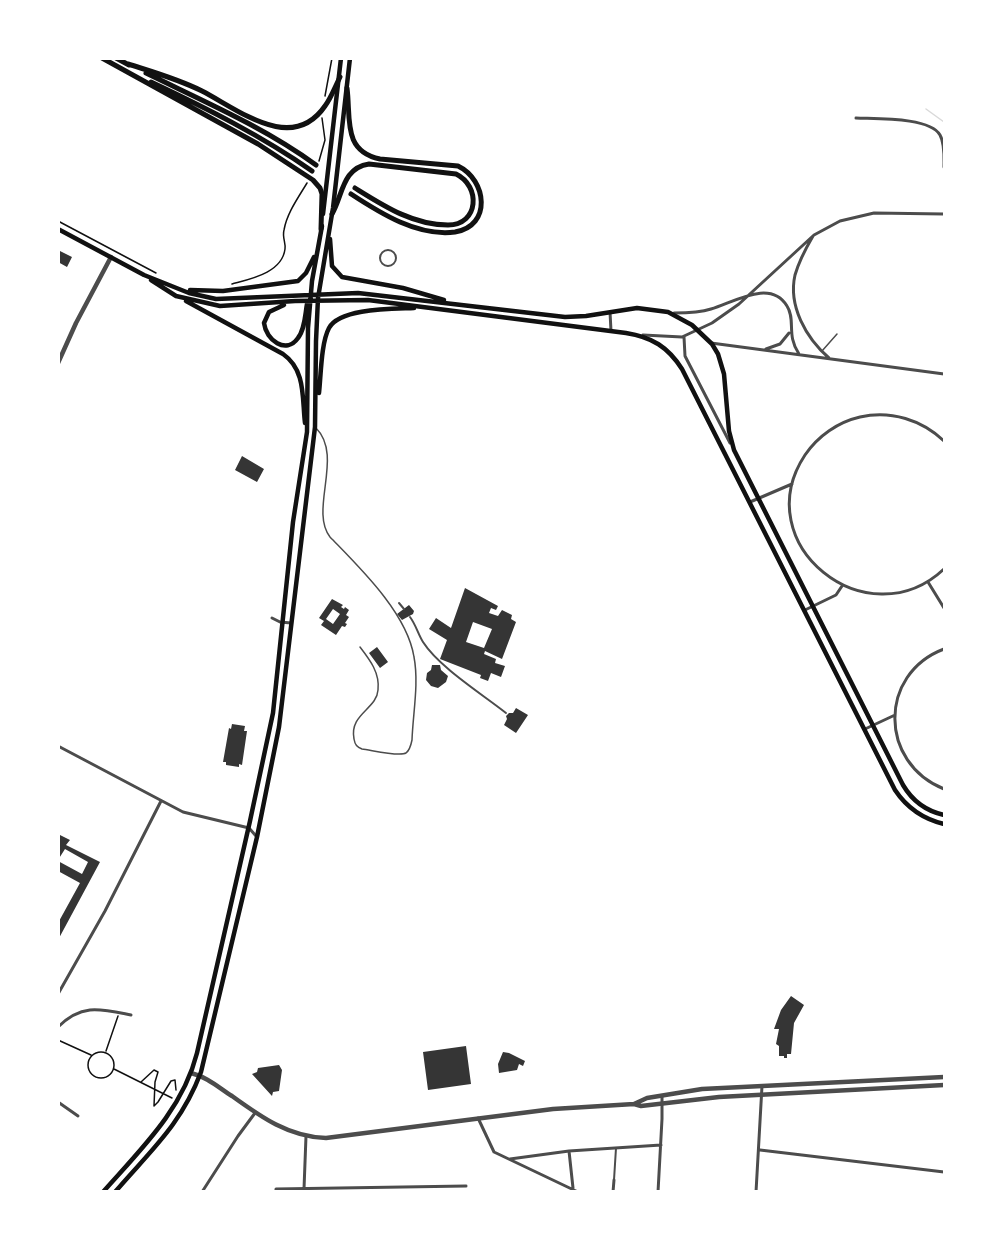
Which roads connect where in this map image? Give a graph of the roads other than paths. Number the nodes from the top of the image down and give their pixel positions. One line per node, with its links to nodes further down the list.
1 (102, 58): 6 (highway)
2 (116, 58): 5 (highway)
3 (341, 58): 7 (main road)
4 (350, 58): 8 (main road)
5 (128, 64): 6 (highway); 7 (highway)
6 (132, 74): 16 (highway)
7 (339, 77): 16 (main road)
8 (347, 88): 12 (highway); 13 (main road)
9 (856, 118): 10 (street)
10 (945, 167)
11 (354, 188): 13 (highway)
12 (351, 194)
13 (332, 214): 18 (main road)
14 (945, 214): 17 (street)
15 (58, 229): 21 (main road)
16 (321, 229): 20 (main road)
17 (814, 234): 25 (street); 41 (street)
18 (328, 235): 28 (main road); 46 (main road)
19 (389, 249): 19 (street)
20 (317, 252): 23 (main road); 24 (main road)
21 (111, 257): 22 (main road); 44 (street)
22 (144, 275): 24 (main road); 26 (main road)
23 (312, 281): 27 (main road); 48 (main road)
24 (176, 287): 28 (main road)
25 (748, 294): 32 (street); 35 (street); 38 (street)
26 (176, 296): 27 (main road); 48 (main road)
27 (295, 301): 29 (main road)
28 (459, 304): 30 (main road)
29 (423, 308): 33 (main road); 46 (main road)
30 (518, 311): 31 (main road); 33 (street)
31 (610, 312): 32 (main road); 34 (street)
32 (672, 314): 39 (main road)
33 (517, 320): 34 (main road)
34 (611, 331): 36 (main road)
35 (790, 332): 40 (street); 42 (street)
36 (626, 333): 38 (street); 53 (main road)
37 (837, 334): 41 (lane)
38 (684, 336): 50 (street)
39 (711, 343): 40 (street); 50 (main road)
40 (760, 350): 42 (street)
41 (821, 351): 43 (street)
42 (799, 354): 43 (street)
43 (829, 358): 45 (street)
44 (58, 363)
45 (945, 374)
46 (316, 415): 47 (main road)
47 (315, 427): 64 (main road); 66 (lane)
48 (307, 432): 65 (main road)
49 (945, 441): 51 (street)
50 (734, 450): 52 (main road)
51 (793, 484): 52 (street); 56 (street)
52 (758, 498): 53 (street); 58 (main road)
53 (750, 502): 61 (main road)
54 (945, 569): 55 (street)
55 (928, 582): 56 (street); 59 (street)
56 (842, 586): 58 (street)
57 (399, 603): 60 (street)
58 (813, 606): 61 (street); 70 (main road)
59 (945, 608)
60 (404, 609)
61 (805, 610): 71 (main road)
62 (410, 616): 68 (street)
63 (272, 618): 65 (street)
64 (293, 622): 65 (street); 78 (main road)
65 (283, 623): 77 (main road)
66 (360, 647)
67 (945, 649): 69 (street)
68 (506, 713)
69 (895, 715): 70 (street); 73 (street)
70 (874, 725): 71 (street); 75 (main road)
71 (865, 729): 76 (main road)
72 (58, 746): 74 (street)
73 (945, 789)
74 (161, 801): 77 (street); 81 (street)
75 (945, 815)
76 (945, 824)
77 (249, 828): 78 (street); 79 (main road)
78 (256, 837): 80 (main road)
79 (235, 886): 80 (street); 84 (main road)
80 (244, 889): 85 (main road)
81 (58, 994)
82 (131, 1015): 83 (street)
83 (58, 1028)
84 (191, 1073): 85 (street); 108 (main road)
85 (200, 1075): 94 (street); 109 (main road)
86 (945, 1077): 88 (street)
87 (945, 1085): 89 (street)
88 (762, 1086): 89 (street); 90 (street)
89 (762, 1095): 92 (street); 100 (street)
90 (662, 1096): 92 (street); 93 (street)
91 (58, 1102): 95 (street)
92 (662, 1103): 93 (street); 98 (street)
93 (634, 1104): 96 (street)
94 (255, 1113): 97 (street); 110 (street)
95 (78, 1116)
96 (478, 1118): 97 (street); 102 (street)
97 (306, 1136): 106 (street)
98 (661, 1145): 99 (street); 114 (street)
99 (616, 1148): 101 (street); 104 (street)
100 (760, 1150): 103 (street); 115 (street)
101 (569, 1151): 102 (street); 107 (street)
102 (510, 1159): 107 (street)
103 (945, 1172)
104 (615, 1180): 113 (street)
105 (466, 1186): 106 (street)
106 (303, 1189): 111 (street)
107 (573, 1189): 112 (street)
108 (103, 1191)
109 (116, 1191)
110 (202, 1191)
111 (276, 1191)
112 (578, 1191)
113 (613, 1191)
114 (658, 1191)
115 (756, 1191)

